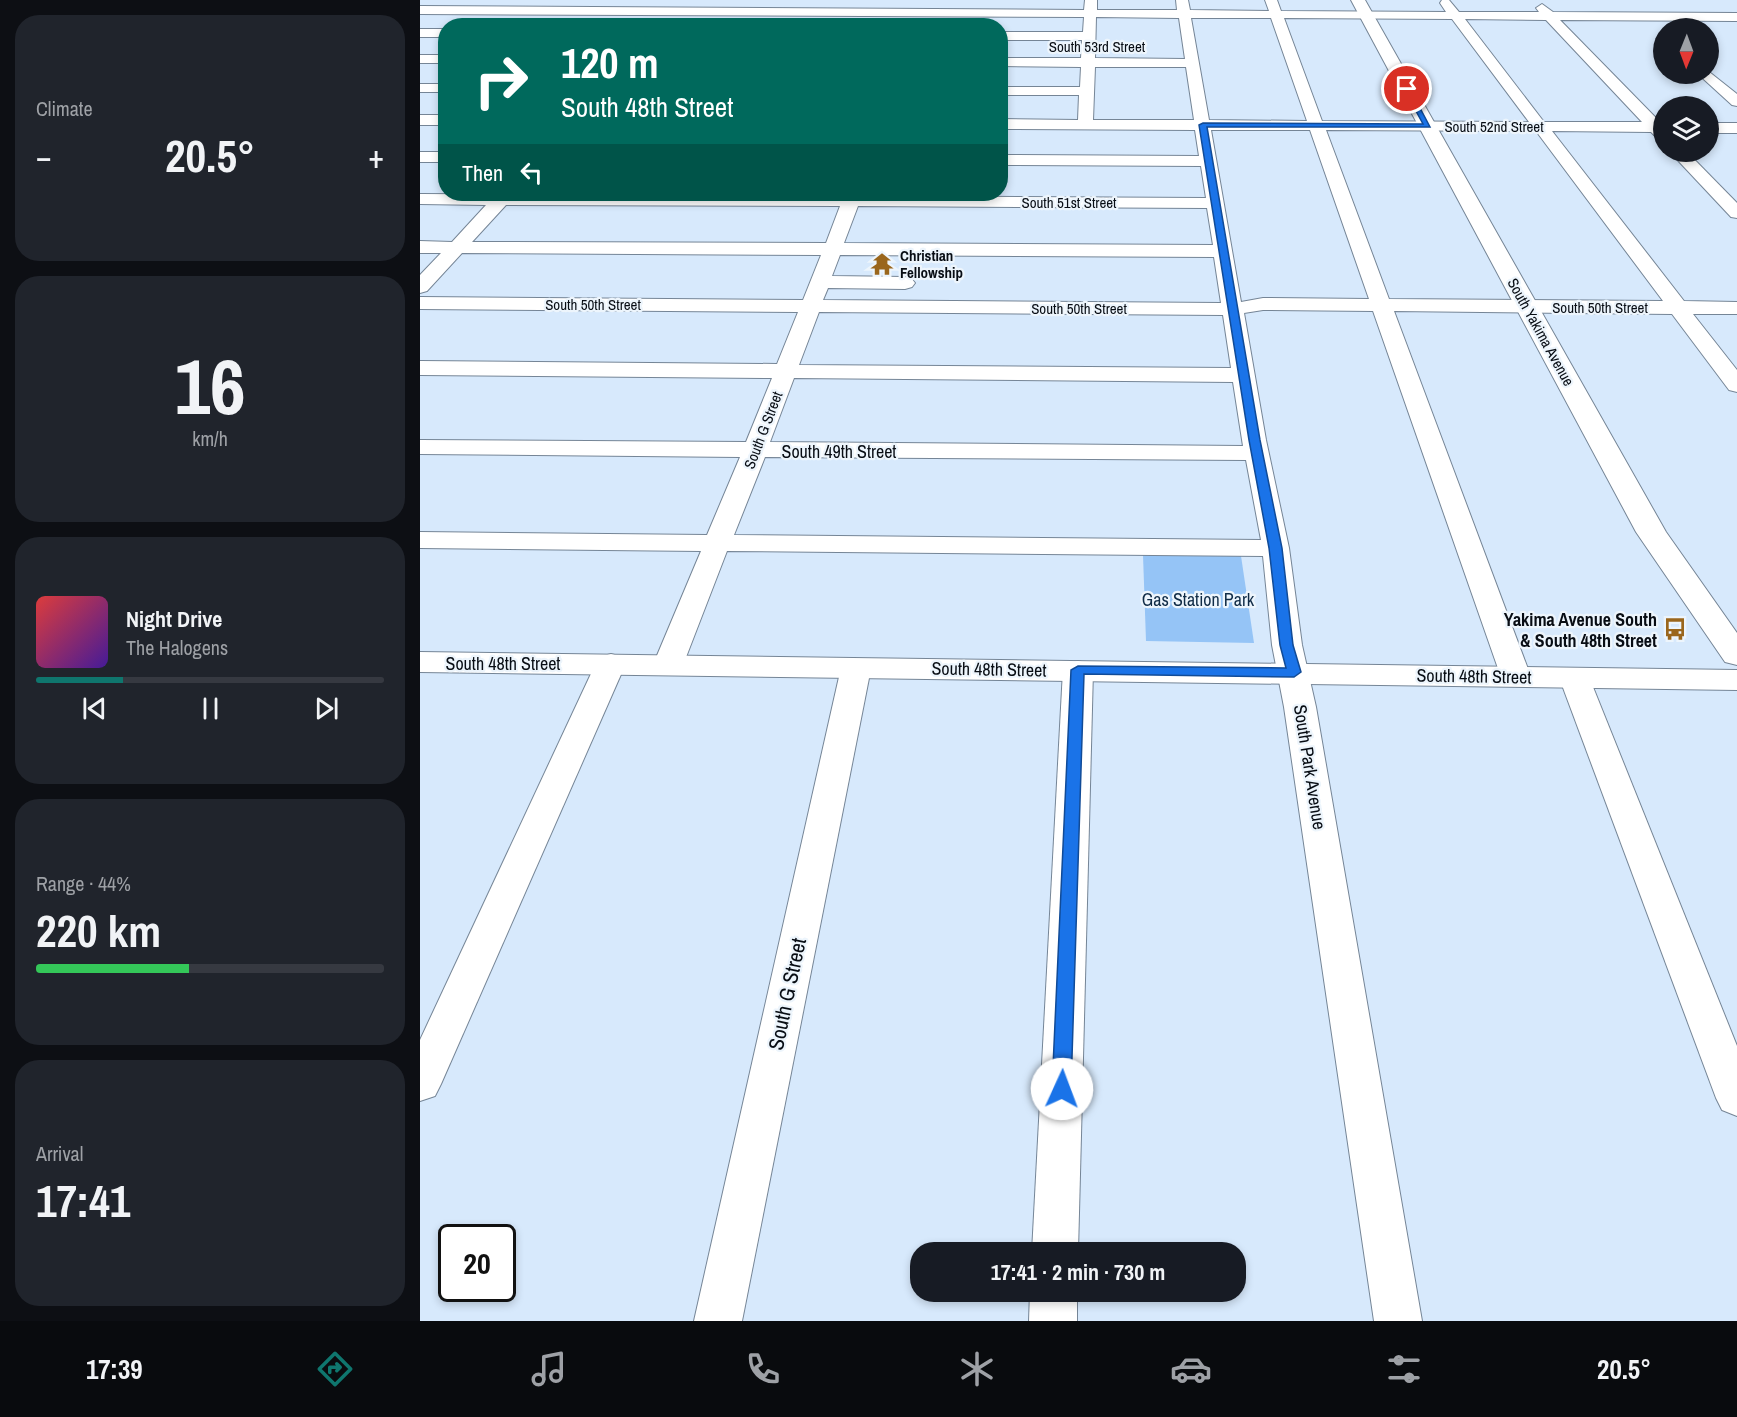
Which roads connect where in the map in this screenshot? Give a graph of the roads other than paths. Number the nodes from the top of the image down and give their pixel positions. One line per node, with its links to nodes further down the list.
1 (468, 0): 13 (street)
2 (688, 0): 14 (street)
3 (1444, 0): 15 (street)
4 (1534, 0): 16 (street)
5 (1623, 2): 17 (street)
6 (928, 6): 7 (street); 14 (street)
7 (1090, 6): 9 (street); 26 (street)
8 (1717, 6): 20 (street)
9 (1183, 7): 11 (street); 31 (street, South Park Avenue)
10 (1362, 7): 11 (street); 15 (street); 45 (main road, South Yakima Avenue)
11 (1274, 8): 44 (street)
12 (420, 10): 13 (street)
13 (453, 10): 14 (street); 18 (street)
14 (678, 11): 19 (street)
15 (1455, 15): 16 (street); 46 (street)
16 (1549, 16): 17 (street); 40 (street)
17 (1639, 16): 20 (street); 22 (street)
18 (442, 18)
19 (671, 18)
20 (1735, 18)
21 (438, 20): 23 (street)
22 (1653, 28)
23 (420, 33): 24 (street)
24 (438, 33)
25 (1008, 36): 26 (street)
26 (1090, 36): 30 (street)
27 (420, 59): 28 (street)
28 (438, 59)
29 (1008, 62): 30 (street, South 53rd Street)
30 (1089, 62): 31 (street, South 53rd Street); 35 (street)
31 (1193, 63): 43 (street, South Park Avenue)
32 (1716, 84): 37 (street)
33 (420, 88): 34 (street)
34 (438, 88)
35 (1088, 90): 36 (street); 42 (street)
36 (1008, 91)
37 (1737, 102)
38 (420, 120): 39 (street)
39 (438, 120)
40 (1653, 122)
41 (1008, 124): 42 (street, South 52nd Street)
42 (1085, 124): 43 (street, South 52nd Street)
43 (1203, 125): 44 (street, South 52nd Street); 53 (street, South Park Avenue)
44 (1317, 125): 45 (street, South 52nd Street); 70 (street)
45 (1427, 126): 46 (street, South 52nd Street); 72 (main road, South Yakima Avenue)
46 (1539, 127): 49 (street, South 52nd Street); 73 (street)
47 (1719, 128): 48 (street)
48 (1737, 128)
49 (1653, 130)
50 (420, 157): 51 (street)
51 (438, 157)
52 (1008, 160): 53 (street)
53 (1209, 161): 60 (street, South Park Avenue)
54 (1688, 162): 61 (street)
55 (438, 198): 56 (street, South 51st Street)
56 (420, 199)
57 (1008, 200): 60 (street, South 51st Street)
58 (498, 201): 63 (street)
59 (850, 201): 64 (street, South G Street)
60 (1215, 203): 65 (street, South Park Avenue)
61 (1737, 213)
62 (420, 247): 63 (street)
63 (457, 247): 64 (street); 68 (street)
64 (831, 251): 65 (street); 66 (street, South G Street)
65 (1223, 251): 75 (street, South Park Avenue)
66 (819, 282): 67 (street); 71 (street, South G Street)
67 (905, 284)
68 (420, 287)
69 (420, 303): 71 (street, South 50th Street)
70 (1381, 304): 72 (street, South 50th Street); 75 (street, South 50th Street); 93 (street)
71 (810, 306): 75 (street, South 50th Street); 77 (street, South G Street)
72 (1527, 306): 73 (street, South 50th Street); 86 (main road, South Yakima Avenue)
73 (1678, 307): 74 (street, South 50th Street); 79 (street)
74 (1737, 308)
75 (1234, 309): 78 (street, South Park Avenue)
76 (420, 368): 77 (street)
77 (785, 371): 78 (street); 81 (street, South G Street)
78 (1244, 375): 82 (street, South Park Avenue)
79 (1737, 385)
80 (420, 447): 81 (street, South 49th Street)
81 (755, 450): 82 (street, South 49th Street); 84 (street, South G Street)
82 (1257, 453): 85 (street, South Park Avenue)
83 (420, 540): 84 (street)
84 (718, 542): 85 (street); 89 (street, South G Street)
85 (1275, 548): 92 (street, South Park Avenue)
86 (1731, 640)
87 (420, 662): 88 (main road, South 48th Street)
88 (611, 663): 89 (main road, South 48th Street); 96 (street)
89 (668, 665): 90 (main road, South 48th Street)
90 (856, 668): 91 (main road, South 48th Street); 100 (street, South G Street)
91 (1078, 670): 92 (main road, South 48th Street); 98 (street)
92 (1294, 672): 93 (main road, South 48th Street); 102 (street, South Park Avenue)
93 (1516, 676): 94 (main road, South 48th Street)
94 (1574, 677): 95 (main road, South 48th Street); 97 (street)
95 (1737, 680)
96 (420, 1084)
97 (1737, 1098)
98 (1055, 1242)
99 (1054, 1302): 101 (street)
100 (718, 1321)
101 (1053, 1321)
102 (1398, 1321)

